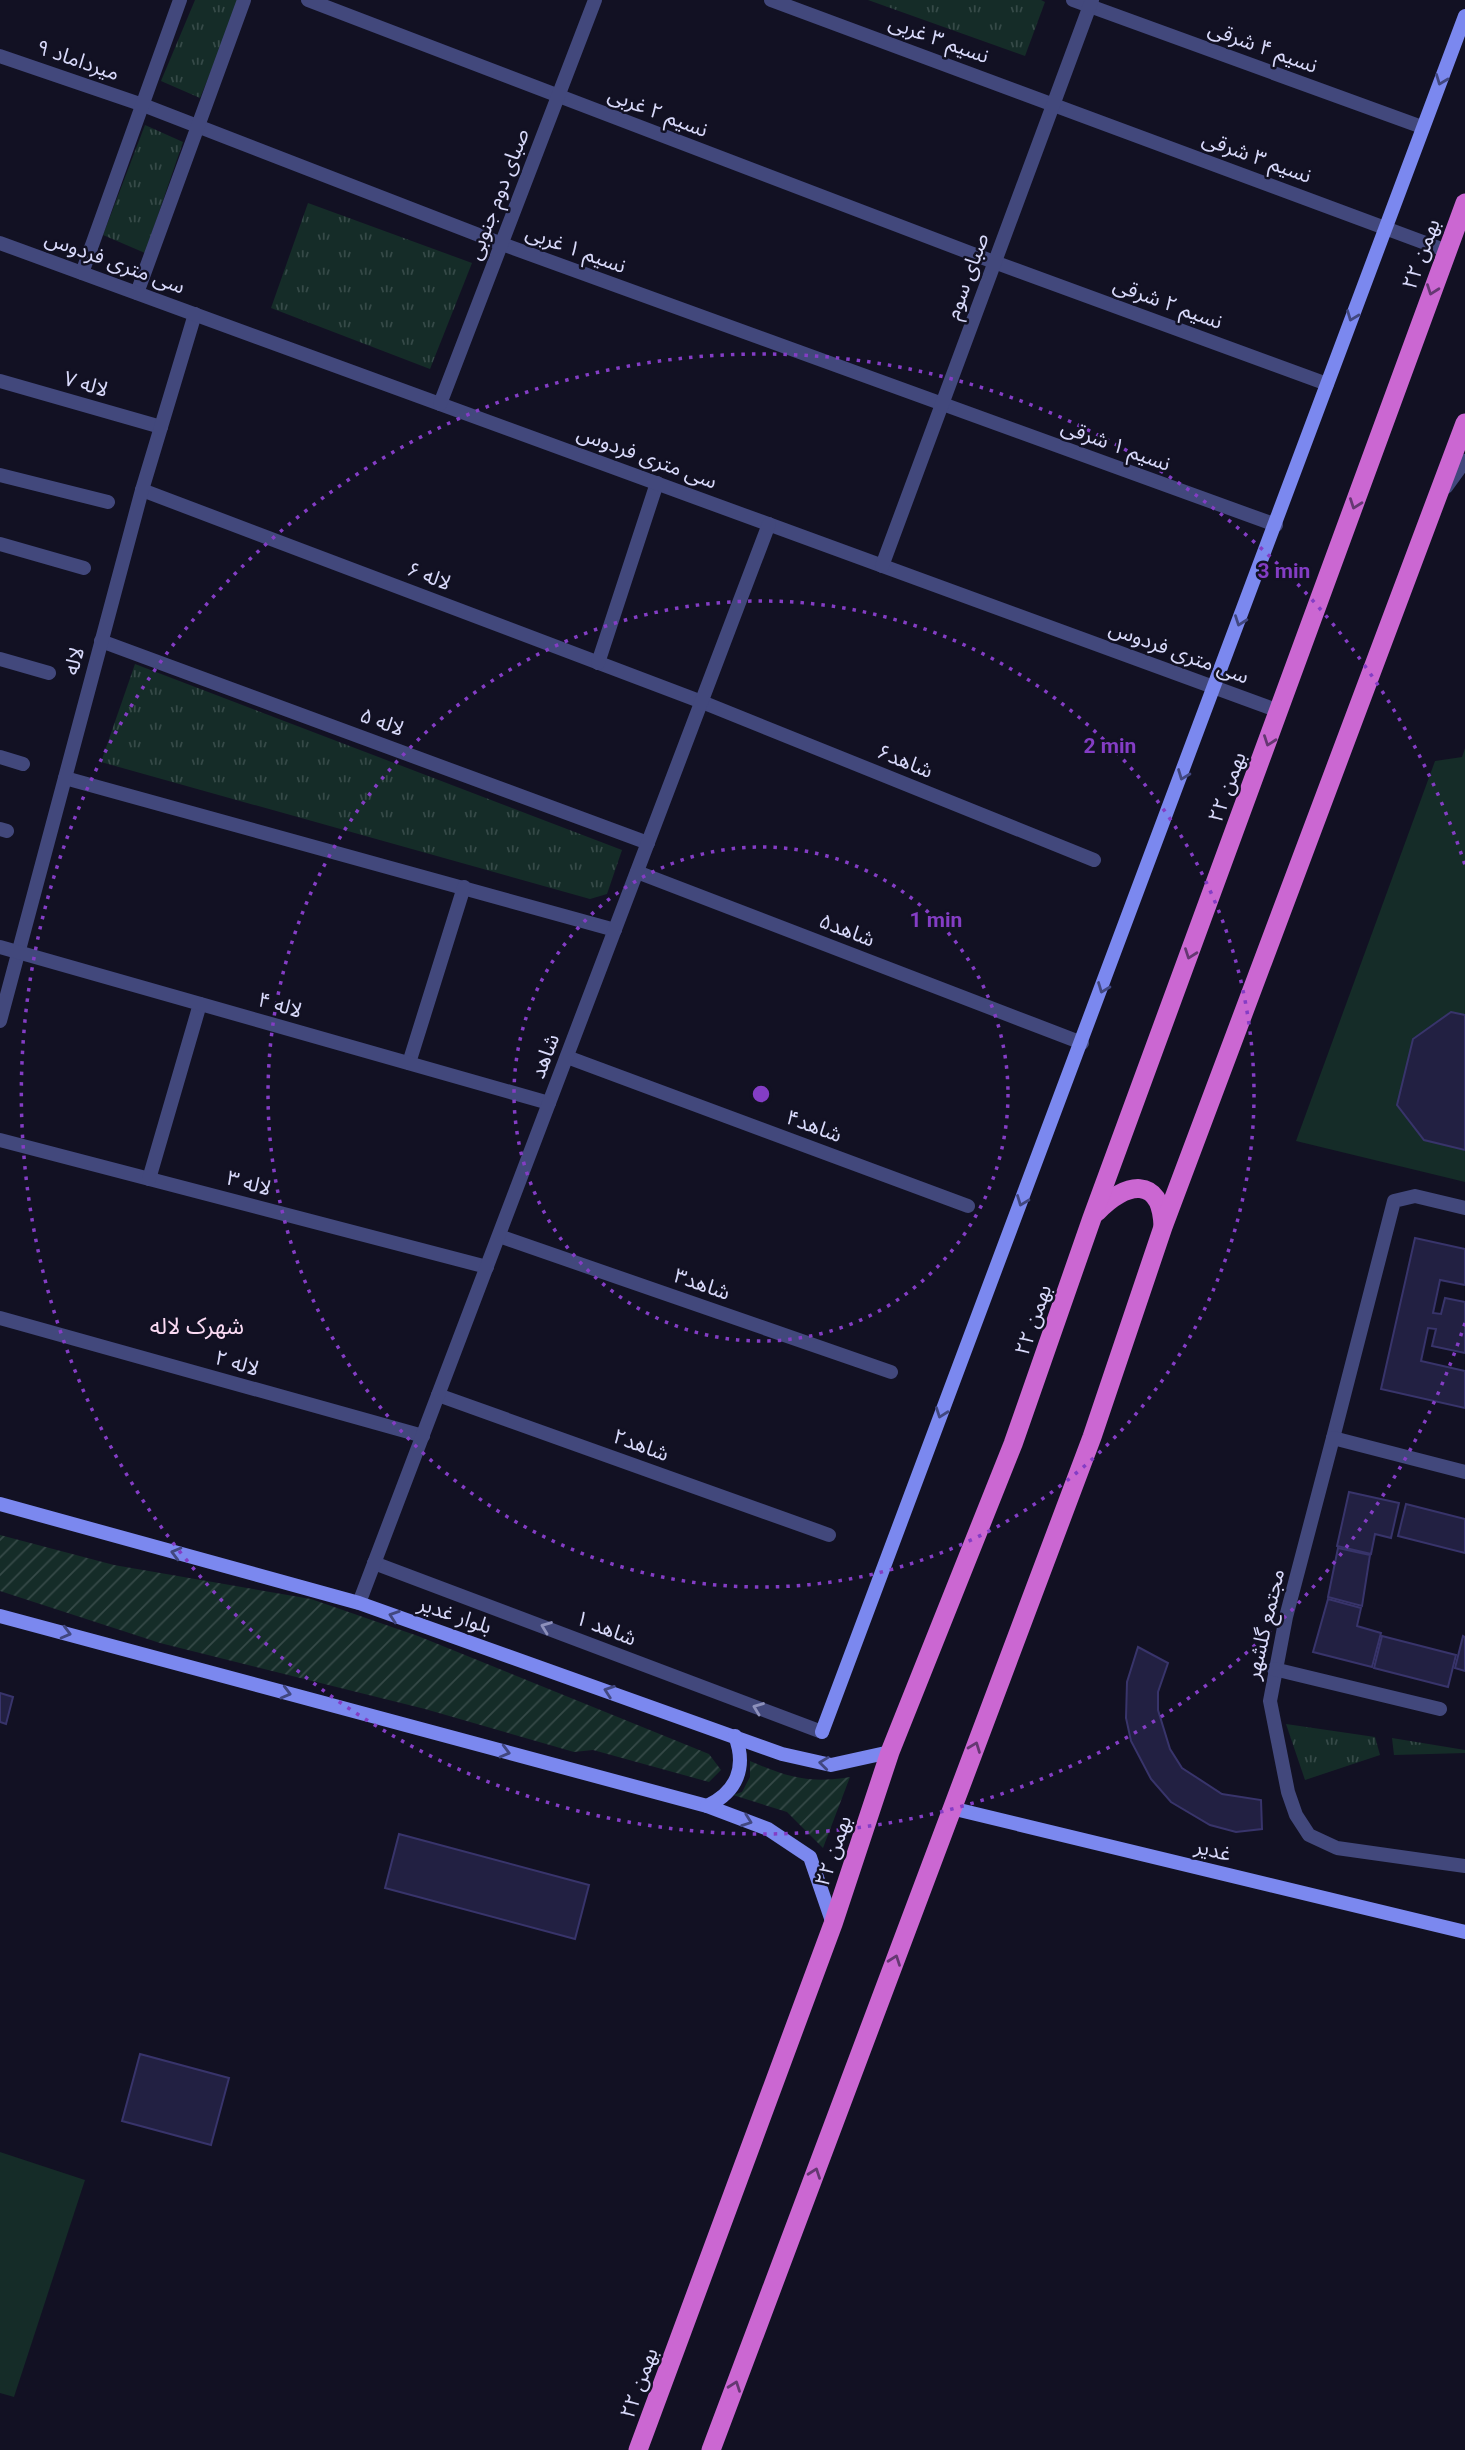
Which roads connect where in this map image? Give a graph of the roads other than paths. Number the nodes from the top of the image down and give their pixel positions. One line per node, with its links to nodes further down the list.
1 (180, 0): 12 (street)
2 (244, 0): 13 (street)
3 (307, 0): 10 (street, نسیم ۲ غربی)
4 (595, 0): 10 (street, صبای دوم جنوبی)
5 (771, 0): 11 (street, نسیم ۳ غربی)
6 (1073, 0): 7 (street, نسیم ۴ شرقی)
7 (1090, 3): 11 (street, صبای سوم); 14 (street, نسیم ۴ شرقی)
8 (1465, 16): 14 (main road, one-way to 14)
9 (0, 56): 12 (street, میرداماد ۹)
10 (558, 96): 18 (street, صبای دوم جنوبی); 20 (street, نسیم ۲ غربی)
11 (1053, 103): 16 (street, نسیم ۳ شرقی); 20 (street, صبای سوم)
12 (143, 105): 13 (street, میرداماد ۹); 21 (street)
13 (197, 127): 18 (street, نسیم ۱ غربی); 22 (street)
14 (1422, 127): 16 (main road)
15 (1465, 203): 19 (highway, ۲۲ بهمن)
16 (1386, 227): 19 (street, نسیم ۳ شرقی); 25 (main road, one-way to 25)
17 (0, 243): 21 (street, سی متری فردوس)
18 (502, 244): 26 (street, صبای دوم جنوبی); 27 (street, نسیم ۱ غربی)
19 (1447, 251): 47 (highway, ۲۲ بهمن, one-way to 47)
20 (994, 262): 25 (street, نسیم ۲ شرقی); 27 (street, صبای سوم)
21 (82, 273): 22 (street, سی متری فردوس)
22 (137, 293): 23 (street, سی متری فردوس)
23 (195, 314): 26 (street, سی متری فردوس); 29 (street, لاله)
24 (0, 381): 29 (street, لاله ۷)
25 (1326, 384): 37 (main road)
26 (440, 404): 32 (street, سی متری فردوس)
27 (942, 405): 37 (street, نسیم ۱ شرقی); 39 (street, صبای سوم)
28 (1465, 423): 34 (highway)
29 (161, 427): 33 (street, لاله)
30 (1465, 461): 34 (street)
31 (0, 475): 35 (street)
32 (657, 483): 36 (street, سی متری فردوس); 43 (street)
33 (142, 490): 41 (street, لاله); 43 (street, لاله ۶)
34 (1437, 500): 69 (highway)
35 (107, 502)
36 (769, 524): 39 (street, سی متری فردوس); 46 (street, شاهد)
37 (1276, 525): 45 (main road, one-way to 45)
38 (0, 544): 40 (street)
39 (882, 566): 45 (street, سی متری فردوس)
40 (83, 568)
41 (101, 641): 50 (street, لاله); 51 (street, لاله ۵)
42 (0, 659): 44 (street)
43 (598, 663): 46 (street, لاله ۶)
44 (49, 673)
45 (1216, 688): 47 (street, سی متری فردوس); 60 (main road, one-way to 60)
46 (702, 702): 51 (street, شاهد); 52 (street, شاهد۶)
47 (1279, 712): 68 (highway, ۲۲ بهمن, one-way to 68)
48 (0, 757): 49 (street)
49 (23, 764)
50 (65, 778): 54 (street); 57 (street, لاله)
51 (648, 843): 53 (street, شاهد)
52 (1094, 860)
53 (637, 872): 55 (street, شاهد); 60 (street, شاهد۵)
54 (464, 887): 55 (street); 62 (street)
55 (615, 930): 61 (street, شاهد)
56 (0, 947): 57 (street, لاله ۴)
57 (19, 953): 58 (street, لاله ۴); 59 (street, لاله)
58 (200, 1004): 62 (street, لاله ۴); 65 (street)
59 (0, 1021)
60 (1082, 1043): 85 (main road, one-way to 85)
61 (567, 1057): 63 (street, شاهد); 66 (street, شاهد۴)
62 (409, 1063): 63 (street, لاله ۴)
63 (549, 1103): 70 (street, شاهد)
64 (0, 1140): 65 (street, لاله ۳)
65 (149, 1179): 71 (street, لاله ۳)
66 (968, 1206)
67 (1465, 1208): 76 (street, مجتمع گلشهر)
68 (1092, 1218): 69 (highway); 87 (highway, ۲۲ بهمن)
69 (1163, 1227): 89 (highway, one-way to 69)
70 (499, 1236): 71 (street, شاهد); 73 (street, شاهد۳)
71 (487, 1267): 74 (street, شاهد)
72 (0, 1318): 75 (street, لاله ۲)
73 (891, 1371)
74 (438, 1395): 75 (street, شاهد); 79 (street, شاهد۲)
75 (423, 1436): 80 (street, شاهد)
76 (1334, 1438): 77 (street); 83 (street, مجتمع گلشهر)
77 (1465, 1472)
78 (0, 1504): 81 (main road, بلوار غدیر, one-way to 78)
79 (829, 1535)
80 (374, 1563): 81 (street, شاهد); 85 (street, شاهد ۱, one-way to 80)
81 (359, 1603): 86 (main road, بلوار غدیر, one-way to 81)
82 (0, 1616): 88 (main road, one-way to 88)
83 (1275, 1669): 84 (street); 90 (street, مجتمع گلشهر)
84 (1440, 1709)
85 (822, 1732)
86 (735, 1736): 87 (main road, بلوار غدیر, one-way to 86); 88 (main road)
87 (890, 1752): 91 (highway, ۲۲ بهمن)
88 (707, 1807): 91 (main road, one-way to 91)
89 (951, 1808): 92 (main road, غدیر); 94 (highway, one-way to 89)
90 (1465, 1866)
91 (833, 1924): 93 (highway, ۲۲ بهمن)
92 (1465, 1932)
93 (638, 2450)
94 (712, 2450)

